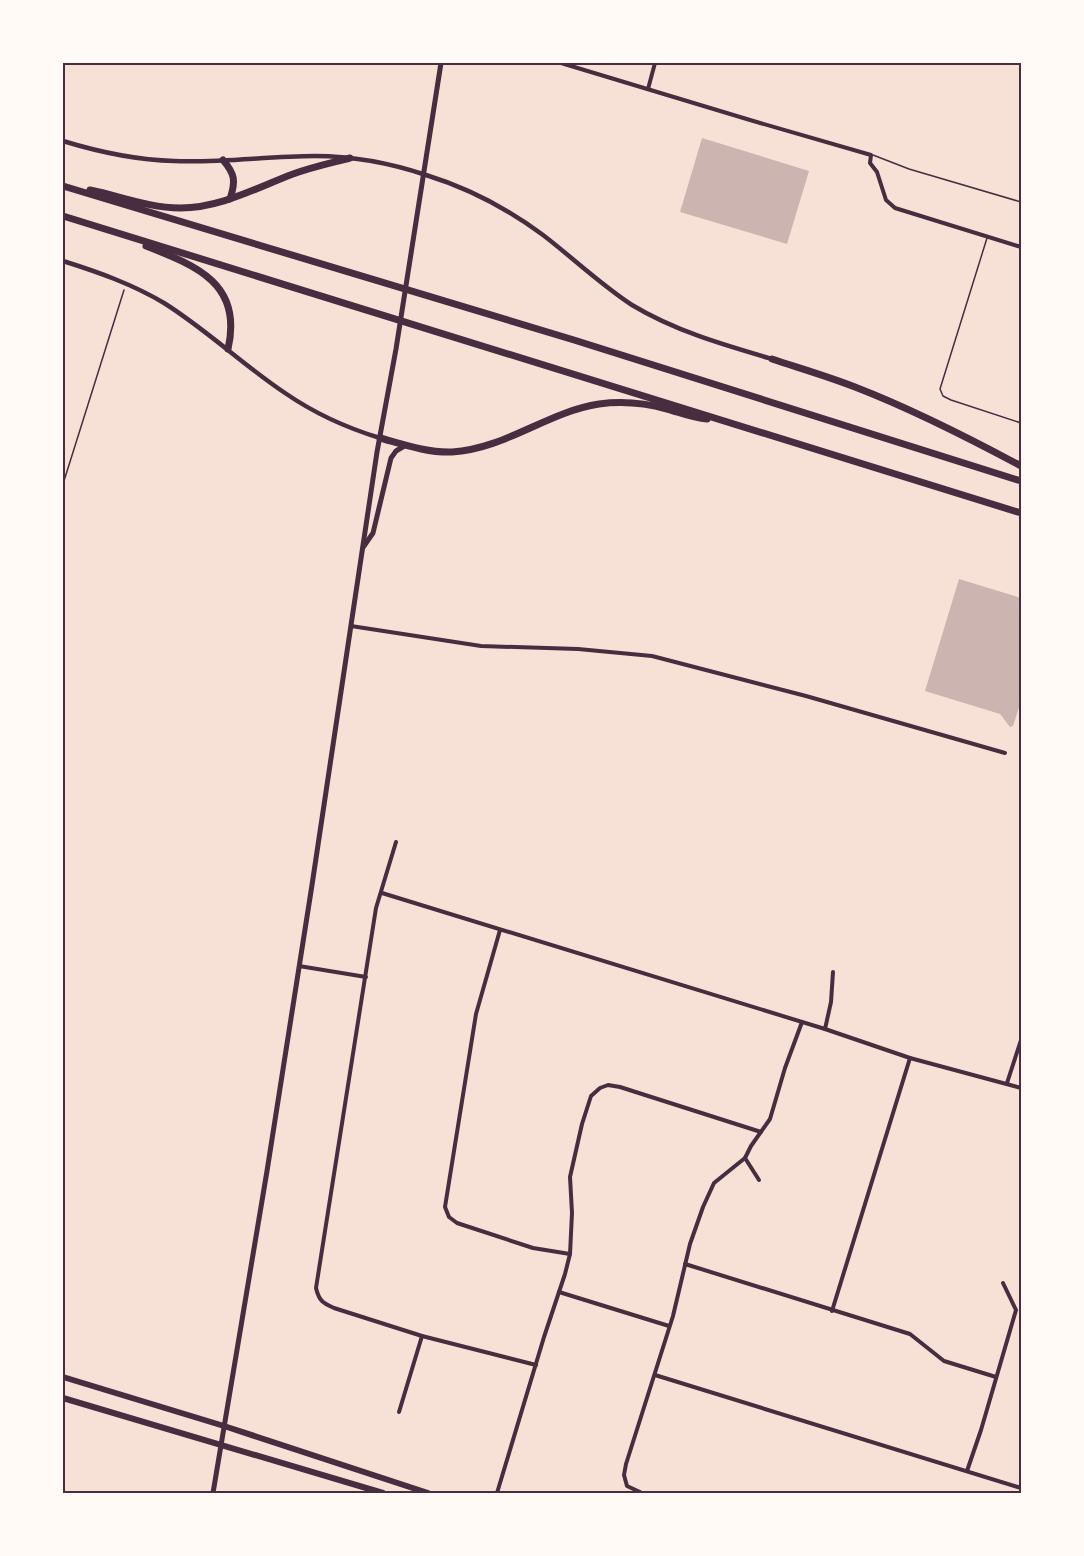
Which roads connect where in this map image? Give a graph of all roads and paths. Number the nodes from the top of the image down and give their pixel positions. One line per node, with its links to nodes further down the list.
1 (441, 63): 9 (main road)
2 (561, 63): 4 (street)
3 (655, 63): 4 (street)
4 (648, 89): 6 (street)
5 (63, 141): 8 (street)
6 (871, 155): 12 (lane); 15 (street)
7 (350, 158): 8 (street); 9 (street); 11 (highway)
8 (222, 160): 11 (highway)
9 (424, 174): 20 (street); 23 (main road)
10 (63, 185): 11 (highway); 26 (highway)
11 (230, 199)
12 (1021, 202)
13 (63, 216): 14 (highway)
14 (82, 222): 19 (highway); 21 (highway)
15 (987, 237): 16 (street); 22 (lane)
16 (1021, 247)
17 (63, 261): 18 (street)
18 (126, 283): 19 (street); 27 (path)
19 (228, 349): 23 (street)
20 (772, 359): 25 (highway)
21 (726, 422): 24 (highway); 28 (highway)
22 (1021, 423)
23 (380, 438): 24 (highway); 29 (main road)
24 (406, 445): 29 (main road)
25 (1021, 466)
26 (1021, 481)
27 (63, 484)
28 (1021, 513)
29 (363, 548): 30 (main road)
30 (351, 626): 31 (street); 35 (main road)
31 (1005, 753)
32 (396, 842): 33 (street)
33 (382, 893): 34 (street); 37 (street)
34 (500, 930): 38 (street); 47 (street)
35 (299, 966): 37 (street); 61 (main road)
36 (833, 972): 39 (street)
37 (366, 977): 54 (street)
38 (802, 1022): 39 (street); 44 (street)
39 (825, 1029): 41 (street)
40 (1021, 1040): 42 (street)
41 (910, 1058): 42 (street); 52 (street)
42 (1007, 1083): 43 (street)
43 (1021, 1088)
44 (761, 1132): 45 (street); 47 (street)
45 (745, 1158): 46 (street); 48 (street)
46 (759, 1180)
47 (570, 1254): 50 (street)
48 (686, 1264): 52 (street); 53 (street)
49 (1003, 1283): 51 (street)
50 (559, 1292): 53 (street); 55 (street)
51 (1018, 1310): 58 (street)
52 (832, 1311): 58 (street)
53 (669, 1326): 56 (street)
54 (422, 1336): 55 (street); 60 (street)
55 (536, 1365): 68 (street)
56 (655, 1375): 63 (street); 69 (street)
57 (63, 1377): 61 (main road)
58 (996, 1377): 63 (street)
59 (63, 1398): 62 (main road)
60 (399, 1412)
61 (224, 1426): 62 (main road); 67 (main road)
62 (220, 1446): 65 (main road); 66 (main road)
63 (967, 1471): 64 (street)
64 (1021, 1488)
65 (213, 1493)
66 (382, 1493)
67 (428, 1493)
68 (497, 1493)
69 (642, 1493)

